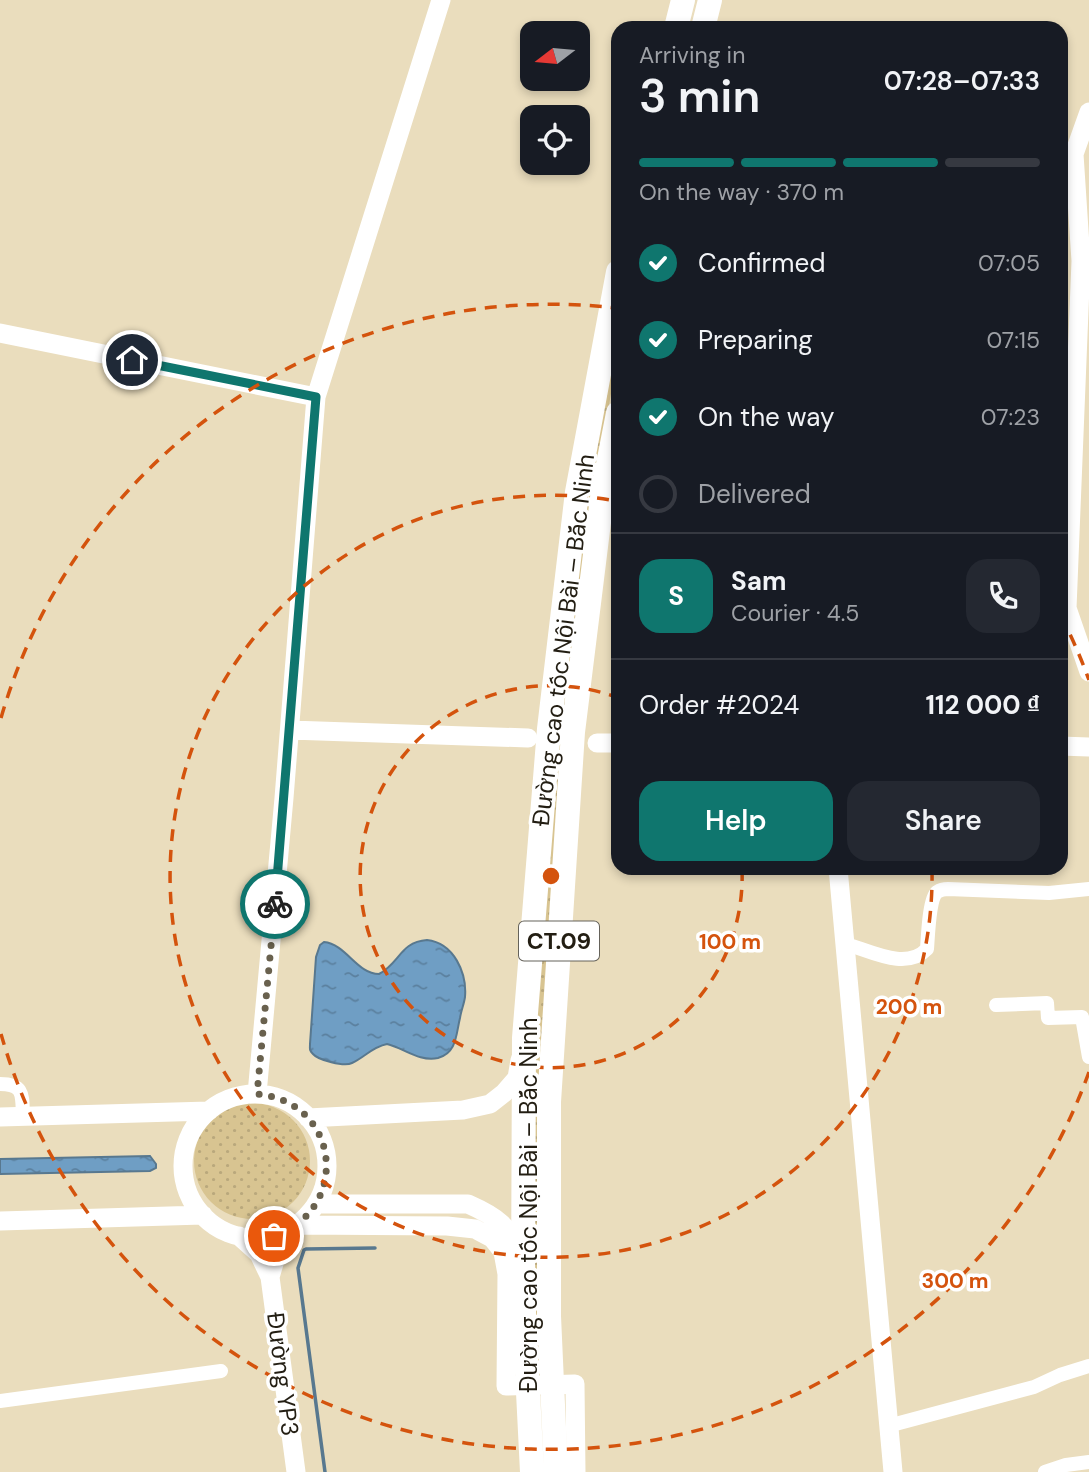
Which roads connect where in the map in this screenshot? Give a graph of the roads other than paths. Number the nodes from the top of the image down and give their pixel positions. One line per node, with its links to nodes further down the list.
1 (441, 0): 12 (street)
2 (683, 0): 4 (highway)
3 (710, 0): 5 (highway)
4 (678, 21)
5 (705, 21)
6 (1089, 112): 7 (street)
7 (1068, 153)
8 (1068, 163): 10 (street)
9 (611, 310): 27 (highway, Đường cao tốc Nội Bài – Bắc Ninh / CT.09)
10 (1084, 323): 14 (street)
11 (0, 333): 12 (street)
12 (316, 397): 17 (street)
13 (611, 449): 49 (highway, Đường cao tốc Nội Bài – Bắc Ninh / CT.09)
14 (1068, 591)
15 (1068, 611): 16 (street)
16 (1089, 672)
17 (290, 730): 18 (street); 30 (street)
18 (528, 738)
19 (597, 743): 20 (street)
20 (611, 743)
21 (1068, 746): 22 (street)
22 (1089, 747)
23 (839, 875): 25 (street)
24 (1089, 889): 25 (street)
25 (846, 944): 45 (street)
26 (996, 1004): 28 (street)
27 (524, 1038): 34 (street); 41 (highway, Đường cao tốc Nội Bài – Bắc Ninh / CT.09)
28 (1089, 1057)
29 (0, 1084): 33 (street)
30 (257, 1094): 31 (street); 34 (street)
31 (209, 1111): 33 (street); 36 (street)
32 (0, 1117): 33 (street)
33 (23, 1117)
34 (308, 1118): 35 (street)
35 (316, 1204): 38 (street); 41 (street)
36 (203, 1216): 37 (street); 39 (street)
37 (0, 1221)
38 (294, 1227): 39 (street); 40 (street); 41 (street)
39 (239, 1236): 40 (street)
40 (270, 1277): 47 (street, Đường YP3)
41 (515, 1283): 48 (highway, Đường cao tốc Nội Bài – Bắc Ninh / CT.09); 50 (street)
42 (1089, 1366): 45 (street)
43 (221, 1371): 44 (street)
44 (0, 1401)
45 (888, 1426): 51 (street)
46 (1089, 1462): 52 (street)
47 (296, 1472)
48 (532, 1472)
49 (556, 1472)
50 (576, 1472)
51 (893, 1472)
52 (1045, 1472)

